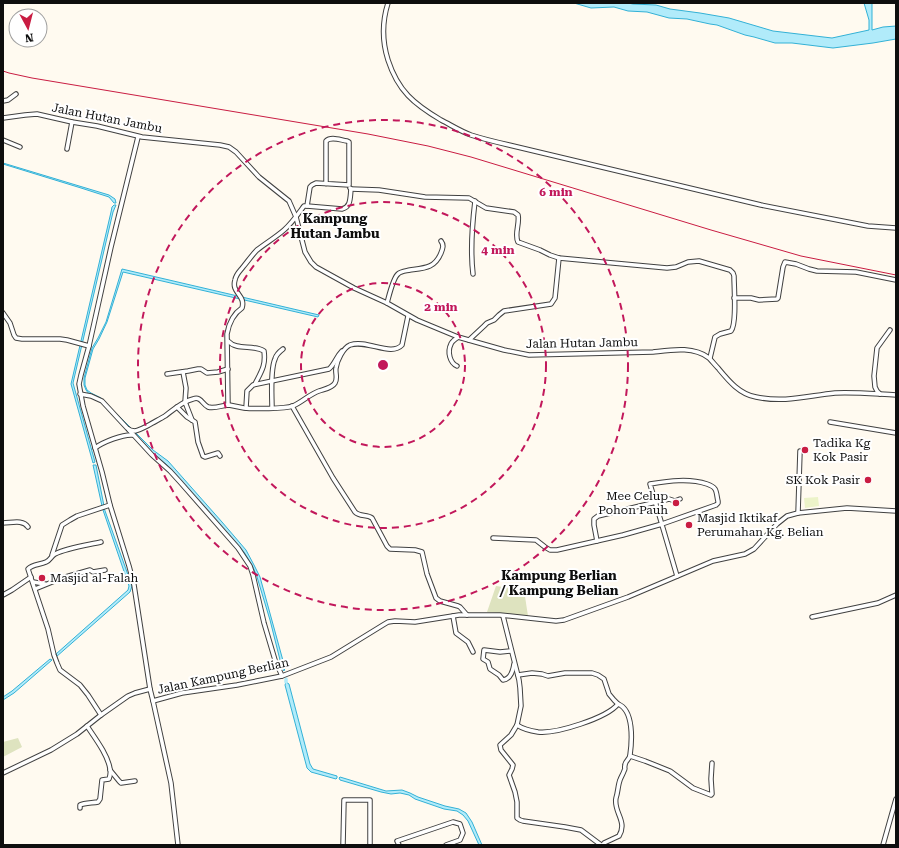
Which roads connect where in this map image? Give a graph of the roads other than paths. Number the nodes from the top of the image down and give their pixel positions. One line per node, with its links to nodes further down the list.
1 (388, 3): 15 (street)
2 (16, 94): 3 (street)
3 (3, 101)
4 (3, 118): 5 (street, Jalan Hutan Jambu)
5 (72, 122): 6 (street, Jalan Hutan Jambu); 9 (street)
6 (138, 137): 14 (street, Jalan Hutan Jambu); 28 (street)
7 (3, 140): 8 (street)
8 (20, 147)
9 (67, 149)
10 (326, 184): 11 (street); 11 (street); 13 (street)
11 (350, 187): 12 (street); 13 (street)
12 (475, 201): 17 (street); 18 (street)
13 (306, 206): 14 (street)
14 (296, 217): 21 (street, Jalan Hutan Jambu); 27 (street)
15 (896, 228)
16 (441, 241): 21 (street)
17 (559, 258): 20 (street); 26 (street)
18 (473, 274)
19 (896, 280): 20 (street)
20 (734, 298): 31 (street)
21 (387, 303): 23 (street, Jalan Hutan Jambu)
22 (3, 313): 28 (street)
23 (408, 316): 25 (street, Jalan Hutan Jambu); 29 (street)
24 (890, 330): 39 (street)
25 (458, 337): 26 (street, Jalan Hutan Jambu); 32 (street)
26 (469, 340): 31 (street, Jalan Hutan Jambu)
27 (228, 341): 33 (street); 37 (street)
28 (89, 346): 38 (street)
29 (346, 348): 36 (street); 43 (street)
30 (283, 349): 36 (street)
31 (710, 358): 39 (street)
32 (457, 366)
33 (228, 369): 34 (street); 42 (street)
34 (183, 372): 35 (street); 41 (street)
35 (167, 374)
36 (272, 381): 37 (street); 46 (street)
37 (255, 384): 45 (street)
38 (80, 394): 49 (street); 51 (street)
39 (881, 394): 40 (street)
40 (896, 395)
41 (185, 402): 42 (street); 44 (street); 47 (street)
42 (228, 405): 45 (street)
43 (292, 406): 46 (street); 74 (street)
44 (177, 407): 47 (street); 49 (street)
45 (246, 408): 46 (street)
46 (272, 408)
47 (192, 420): 53 (street)
48 (830, 422): 50 (street)
49 (134, 433): 51 (street); 82 (street)
50 (896, 433)
51 (95, 448): 56 (street)
52 (800, 451): 58 (street)
53 (220, 456)
54 (680, 499): 55 (street)
55 (655, 502): 60 (street); 60 (street); 63 (street)
56 (110, 505): 65 (street); 83 (street)
57 (896, 511): 58 (street, Jalan Kampung Berlian)
58 (798, 513): 67 (street, Jalan Kampung Berlian)
59 (3, 523): 61 (street)
60 (662, 524): 63 (street); 67 (street)
61 (28, 527)
62 (494, 538): 63 (street)
63 (597, 541)
64 (102, 542): 65 (street)
65 (52, 555): 68 (street)
66 (105, 570): 70 (street)
67 (676, 576): 76 (street, Jalan Kampung Berlian)
68 (31, 577): 69 (street); 72 (street)
69 (33, 582): 70 (street); 71 (street)
70 (46, 584): 71 (street)
71 (35, 589): 86 (street)
72 (3, 595)
73 (896, 595): 77 (street)
74 (467, 615): 75 (street, Jalan Kampung Berlian); 76 (street, Jalan Kampung Berlian)
75 (453, 616): 79 (street); 82 (street, Jalan Kampung Berlian)
76 (503, 616): 78 (street)
77 (812, 617)
78 (511, 651): 80 (street); 80 (street)
79 (473, 652)
80 (514, 663): 81 (street)
81 (518, 675): 85 (street); 87 (street)
82 (282, 676): 84 (street, Jalan Kampung Berlian)
83 (150, 689): 84 (street, Jalan Kampung Berlian); 86 (street, Jalan Kampung Berlian)
84 (153, 701): 96 (street)
85 (618, 704): 87 (street); 89 (street)
86 (101, 715): 88 (street, Jalan Kampung Berlian)
87 (517, 725): 101 (street)
88 (87, 726): 91 (street); 92 (street, Jalan Kampung Berlian)
89 (630, 756): 90 (street); 101 (street)
90 (712, 763)
91 (110, 770): 93 (street); 95 (street)
92 (3, 773)
93 (135, 781)
94 (896, 799): 102 (street)
95 (80, 808)
96 (178, 845)
97 (343, 845): 98 (street)
98 (370, 845)
99 (399, 845): 100 (street)
100 (446, 845)
101 (602, 845)
102 (883, 845)

